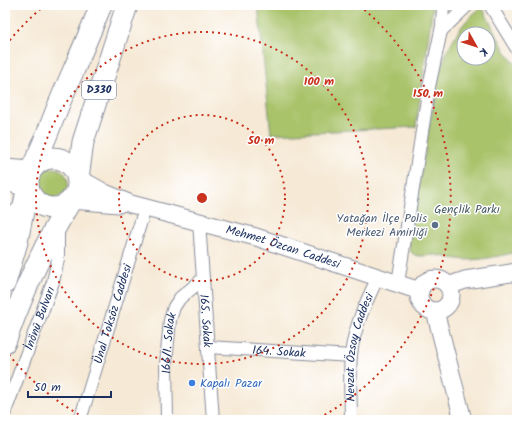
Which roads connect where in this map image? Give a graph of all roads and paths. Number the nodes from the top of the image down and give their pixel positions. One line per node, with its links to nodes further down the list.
1 (101, 5): 11 (highway, D330)
2 (127, 5): 9 (highway, D330)
3 (443, 5): 6 (street)
4 (468, 5): 6 (street)
5 (495, 7): 7 (street)
6 (441, 31): 21 (street)
7 (517, 49)
8 (5, 168): 11 (street)
9 (78, 178): 11 (highway); 12 (highway); 13 (street, Mehmet Özcan Caddesi)
10 (5, 180): 11 (street)
11 (29, 185): 12 (highway); 16 (street); 20 (highway, D330)
12 (71, 200): 13 (street, Mehmet Özcan Caddesi); 14 (highway, İnönü Bulvarı)
13 (145, 208): 15 (street, Mehmet Özcan Caddesi); 29 (street, Ünal Toksöz Caddesi)
14 (58, 222): 25 (highway, İnönü Bulvarı); 28 (street, İnönü Bulvarı)
15 (199, 222): 18 (street, Mehmet Özcan Caddesi); 19 (street, 165. Sokak)
16 (5, 226)
17 (517, 272): 22 (street)
18 (378, 277): 21 (street, Mehmet Özcan Caddesi); 27 (street, Nevzat Özsoy Caddesi)
19 (203, 279): 26 (street, 165. Sokak); 30 (street, 166/1. Sokak)
20 (5, 283)
21 (398, 283): 23 (street, Mehmet Özcan Caddesi)
22 (448, 286): 23 (street); 24 (street)
23 (420, 291): 24 (street)
24 (435, 311): 33 (street)
25 (5, 342)
26 (208, 347): 27 (street, 164. Sokak); 31 (street, 165. Sokak)
27 (351, 356): 32 (street, Nevzat Özsoy Caddesi)
28 (5, 412)
29 (80, 420)
30 (167, 420)
31 (213, 420)
32 (351, 420)
33 (463, 420)

